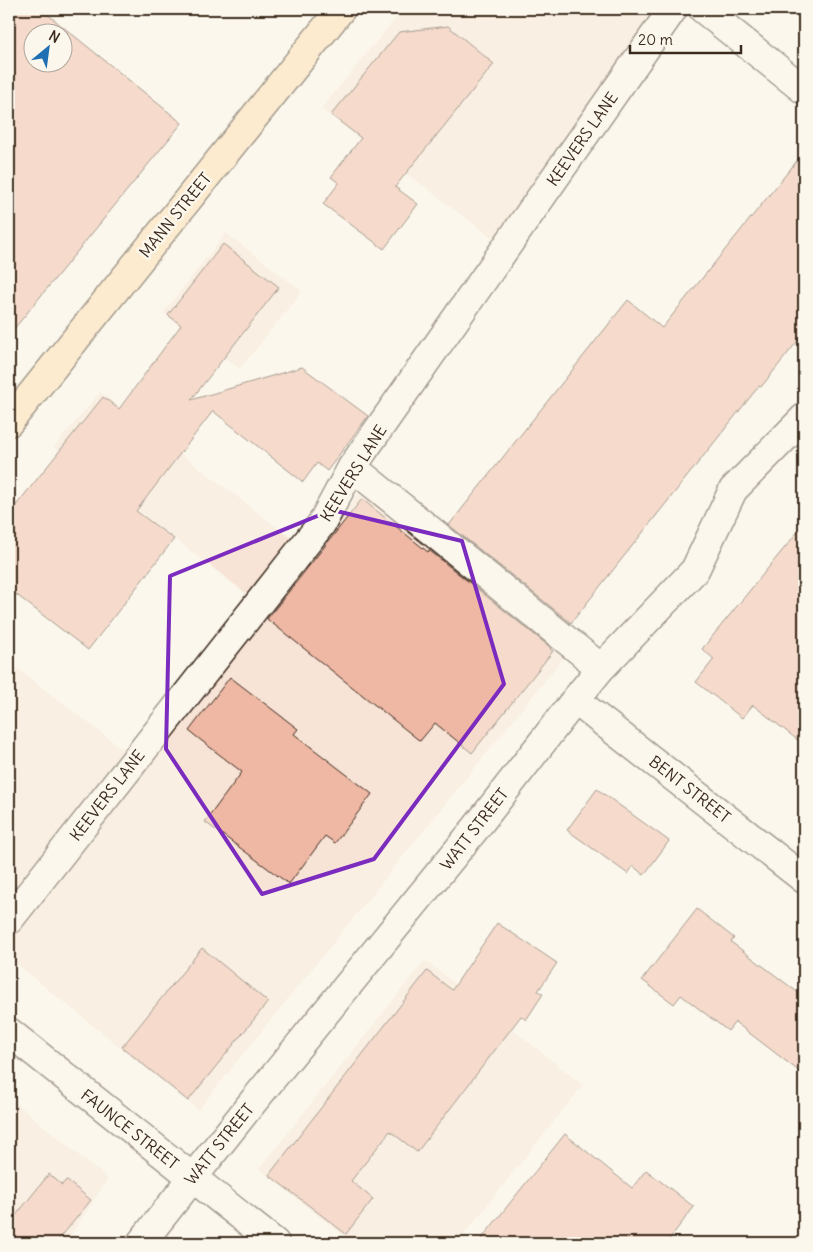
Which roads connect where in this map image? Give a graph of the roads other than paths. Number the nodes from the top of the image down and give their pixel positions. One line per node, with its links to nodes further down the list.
1 (341, 9): 6 (main road, MANN STREET)
2 (673, 9): 7 (street, KEEVERS LANE)
3 (703, 9): 4 (street)
4 (804, 90)
5 (804, 418): 8 (street, WATT STREET)
6 (9, 422)
7 (352, 467): 8 (street); 11 (street, KEEVERS LANE)
8 (601, 668): 9 (street, WATT STREET)
9 (575, 700): 10 (street, BENT STREET); 13 (street, WATT STREET)
10 (804, 879)
11 (9, 920)
12 (9, 1032): 13 (street, FAUNCE STREET)
13 (192, 1178): 14 (street, WATT STREET); 15 (street, FAUNCE STREET)
14 (141, 1243)
15 (275, 1243)

